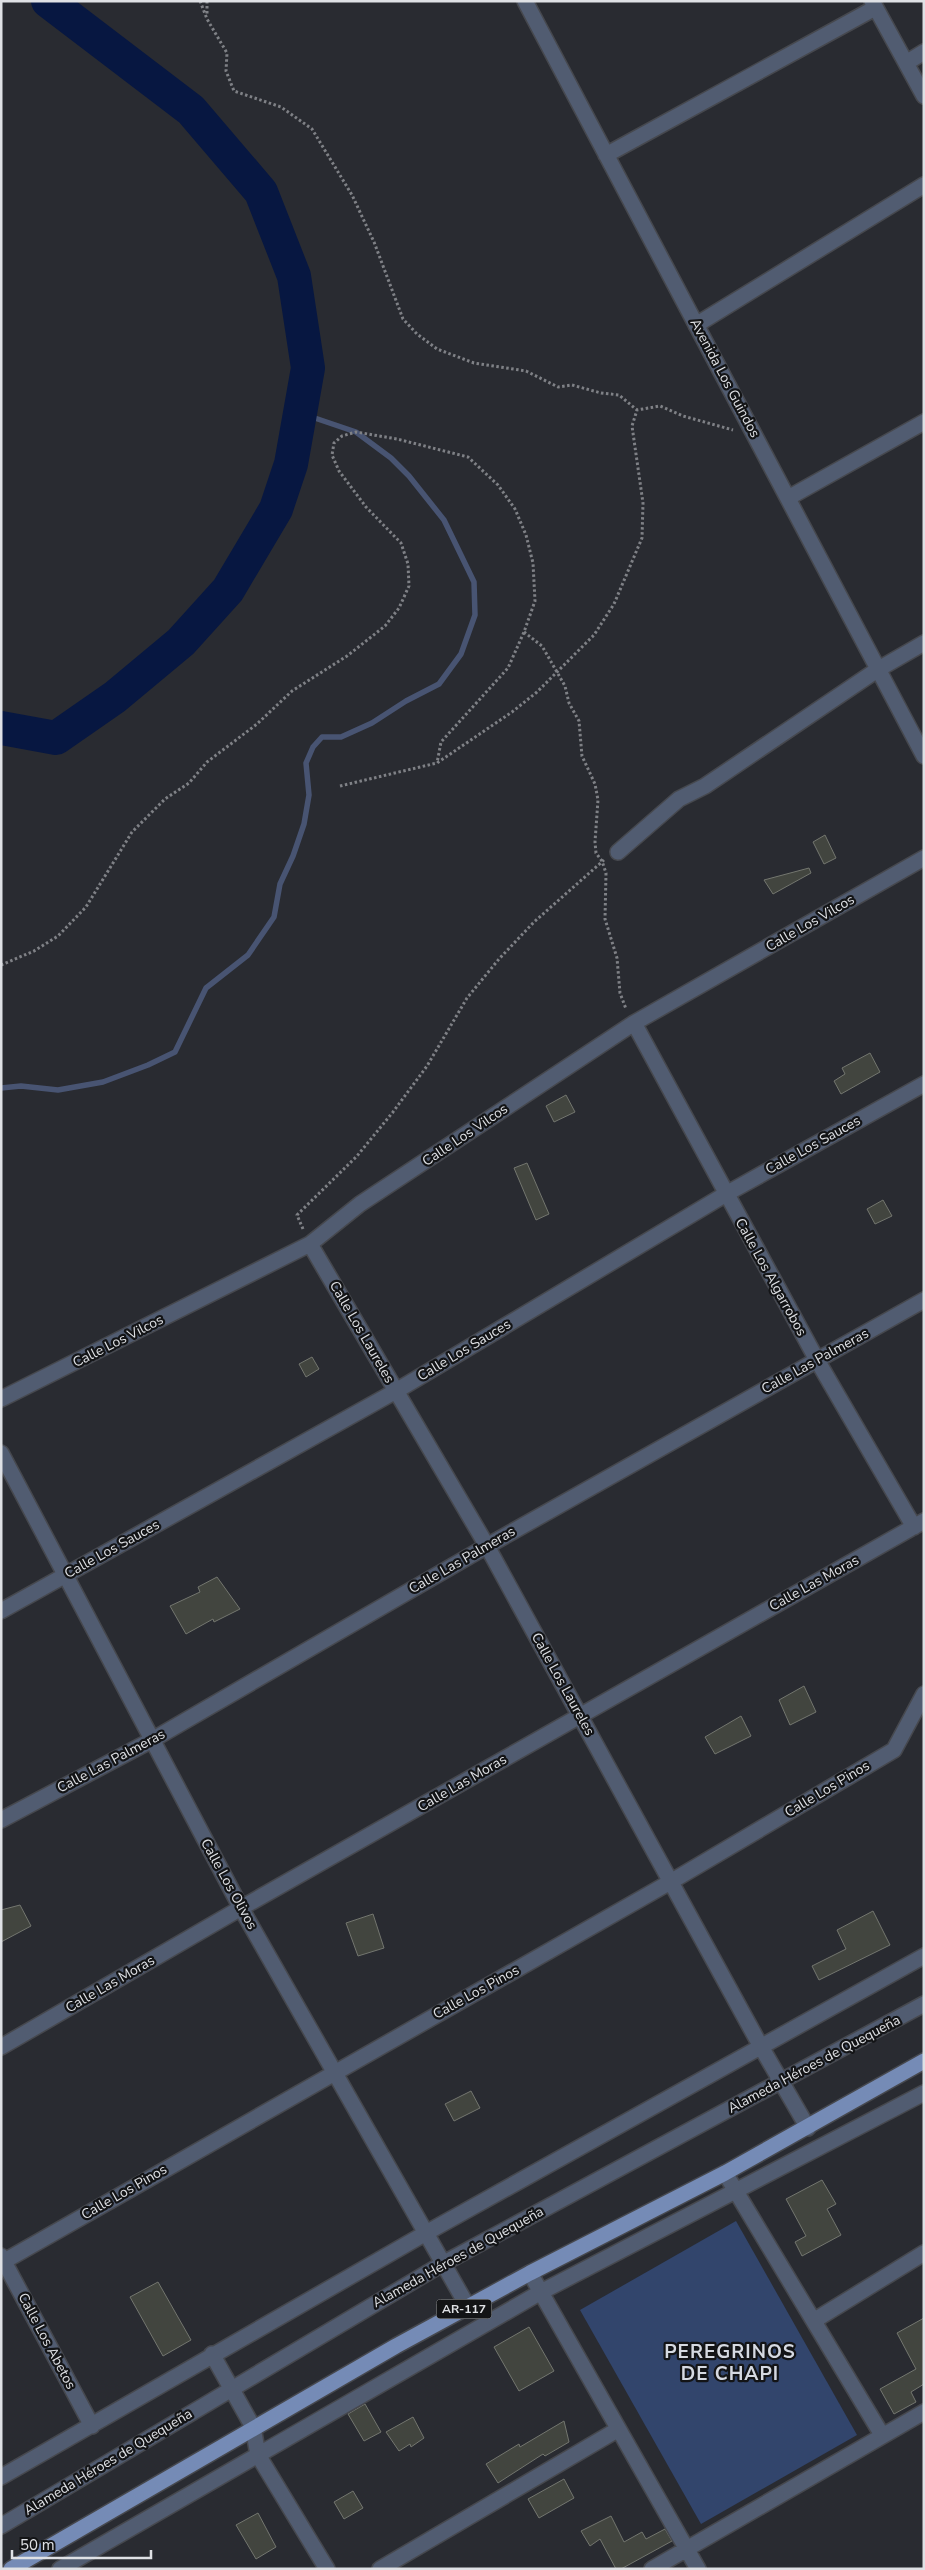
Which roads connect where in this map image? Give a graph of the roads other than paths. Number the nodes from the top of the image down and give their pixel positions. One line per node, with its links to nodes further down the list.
1 (525, 1): 6 (street, Avenida Los Guindos)
2 (874, 5): 4 (street); 6 (street)
3 (924, 52): 4 (street)
4 (906, 63): 5 (street)
5 (924, 96)
6 (606, 155): 8 (street, Avenida Los Guindos)
7 (924, 185): 8 (street)
8 (696, 325): 10 (street, Avenida Los Guindos)
9 (924, 422): 10 (street)
10 (788, 498): 12 (street, Avenida Los Guindos)
11 (924, 643): 12 (street)
12 (877, 670): 13 (street, Avenida Los Guindos); 14 (street)
13 (924, 756)
14 (618, 852)
15 (924, 858): 16 (street, Calle Los Vilcos)
16 (634, 1023): 18 (street, Calle Los Algarrobos); 19 (street, Calle Los Vilcos)
17 (924, 1084): 18 (street, Calle Los Sauces)
18 (726, 1194): 21 (street, Calle Los Algarrobos); 22 (street, Calle Los Sauces)
19 (310, 1244): 22 (street, Calle Los Laureles); 23 (street, Calle Los Vilcos)
20 (924, 1300): 21 (street, Calle Las Palmeras)
21 (817, 1360): 25 (street, Calle Los Algarrobos); 26 (street, Calle Las Palmeras)
22 (396, 1391): 26 (street, Calle Los Laureles); 27 (street, Calle Los Sauces)
23 (1, 1399)
24 (1, 1453): 27 (street, Calle Los Olivos)
25 (919, 1524): 30 (street, Calle Las Moras)
26 (487, 1546): 30 (street, Calle Los Laureles); 31 (street, Calle Las Palmeras)
27 (65, 1575): 28 (street, Calle Los Sauces); 31 (street, Calle Los Olivos)
28 (1, 1611)
29 (924, 1694): 33 (street, Calle Los Pinos)
30 (580, 1716): 33 (street, Calle Los Laureles); 34 (street, Calle Las Moras)
31 (152, 1740): 32 (street, Calle Las Palmeras); 34 (street, Calle Los Olivos)
32 (1, 1820)
33 (672, 1881): 37 (street, Calle Los Laureles); 40 (street, Calle Los Pinos)
34 (241, 1908): 38 (street, Calle Las Moras); 40 (street, Calle Los Olivos)
35 (924, 1956): 37 (street)
36 (924, 2004): 41 (street, Alameda Héroes de Quequeña)
37 (760, 2045): 41 (street, Calle Los Laureles); 46 (street)
38 (1, 2047)
39 (924, 2061): 43 (main road, AR-117)
40 (335, 2071): 46 (street, Calle Los Olivos); 48 (street, Calle Los Pinos)
41 (782, 2080): 43 (street, Calle Los Laureles); 49 (street, Alameda Héroes de Quequeña)
42 (924, 2093): 45 (street)
43 (808, 2128): 44 (main road, AR-117)
44 (725, 2172): 45 (street); 50 (main road, AR-117)
45 (737, 2189): 51 (street); 53 (street)
46 (426, 2233): 49 (street, Calle Los Olivos); 54 (street)
47 (924, 2253): 53 (street)
48 (2, 2260): 57 (street, Calle Los Abetos)
49 (444, 2263): 52 (street, Calle Los Olivos); 55 (street, Alameda Héroes de Quequeña)
50 (530, 2273): 51 (street); 52 (main road, AR-117)
51 (540, 2292): 59 (street); 61 (street)
52 (468, 2307): 58 (main road, AR-117)
53 (815, 2320): 60 (street)
54 (212, 2354): 55 (street); 57 (street)
55 (231, 2388): 58 (street); 63 (street, Alameda Héroes de Quequeña)
56 (924, 2412): 60 (street)
57 (92, 2426): 62 (street)
58 (254, 2427): 61 (street); 65 (main road, AR-117)
59 (618, 2430): 64 (street); 68 (street)
60 (882, 2435): 64 (street)
61 (258, 2455): 66 (street); 67 (street)
62 (1, 2477)
63 (1, 2526)
64 (686, 2548): 69 (street); 70 (street)
65 (11, 2569)
66 (60, 2569)
67 (327, 2569)
68 (380, 2569)
69 (652, 2569)
70 (698, 2569)

